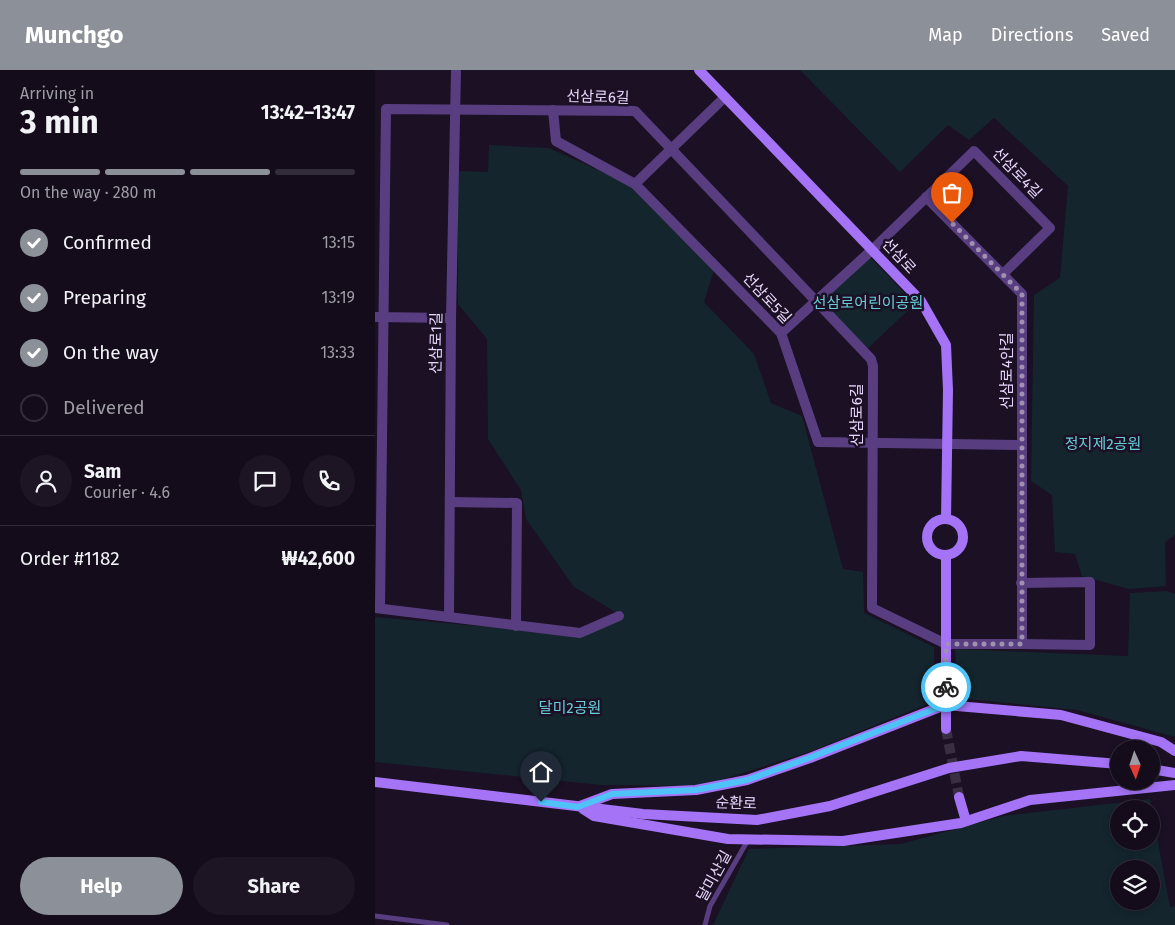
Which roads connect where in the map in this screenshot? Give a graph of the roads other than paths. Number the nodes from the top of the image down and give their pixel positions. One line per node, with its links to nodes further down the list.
1 (456, 70): 4 (street, 선삼로1길)
2 (699, 70): 3 (main road, 선삼로)
3 (725, 97): 6 (street); 9 (main road, 선삼로)
4 (455, 109): 5 (street, 선삼로6길); 12 (street, 선삼로6길); 13 (street, 선삼로1길)
5 (553, 110): 6 (street, 선삼로6길); 7 (street, 선삼로5길)
6 (671, 149): 7 (street); 11 (street, 선삼로6길)
7 (635, 184): 14 (street, 선삼로5길)
8 (926, 198): 9 (street, 선삼로4길); 10 (street, 선삼로4안길); 10 (street, 선삼로4길)
9 (873, 249): 11 (street, 선삼로4길); 16 (main road, 선삼로)
10 (1003, 274): 17 (street, 선삼로4안길)
11 (815, 301): 14 (street, 선삼로4길); 15 (street, 선삼로6길)
12 (379, 317): 13 (street); 22 (street, 선삼로6길)
13 (451, 318): 18 (street, 선삼로1길)
14 (781, 333): 15 (street, 선삼로5길)
15 (872, 443): 16 (street, 선삼로5길); 26 (street, 선삼로6길)
16 (947, 444): 17 (street, 선삼로5길); 19 (main road, 선삼로)
17 (1023, 445): 21 (street, 선삼로4안길)
18 (450, 502): 24 (street, 선삼로1길); 25 (street)
19 (946, 519): 20 (main road); 20 (main road)
20 (946, 555): 26 (main road)
21 (1021, 583): 27 (street, 선삼로4안길); 27 (street)
22 (378, 608): 24 (street)
23 (619, 616): 25 (street)
24 (449, 617): 25 (street)
25 (516, 626)
26 (946, 644): 27 (street); 28 (main road)
27 (1022, 644)
28 (945, 705): 29 (main road); 30 (main road); 37 (main road)
29 (947, 729)
30 (1175, 751)
31 (1110, 763): 37 (main road, 순환로)
32 (1160, 770): 33 (main road)
33 (1175, 773)
34 (375, 782): 37 (main road, 순환로)
35 (1175, 785): 38 (main road)
36 (959, 797): 38 (main road)
37 (578, 807): 39 (main road)
38 (966, 821): 39 (main road)
39 (748, 840): 42 (lane, 달미산길)
40 (375, 916): 41 (lane)
41 (447, 925)
42 (705, 925)

